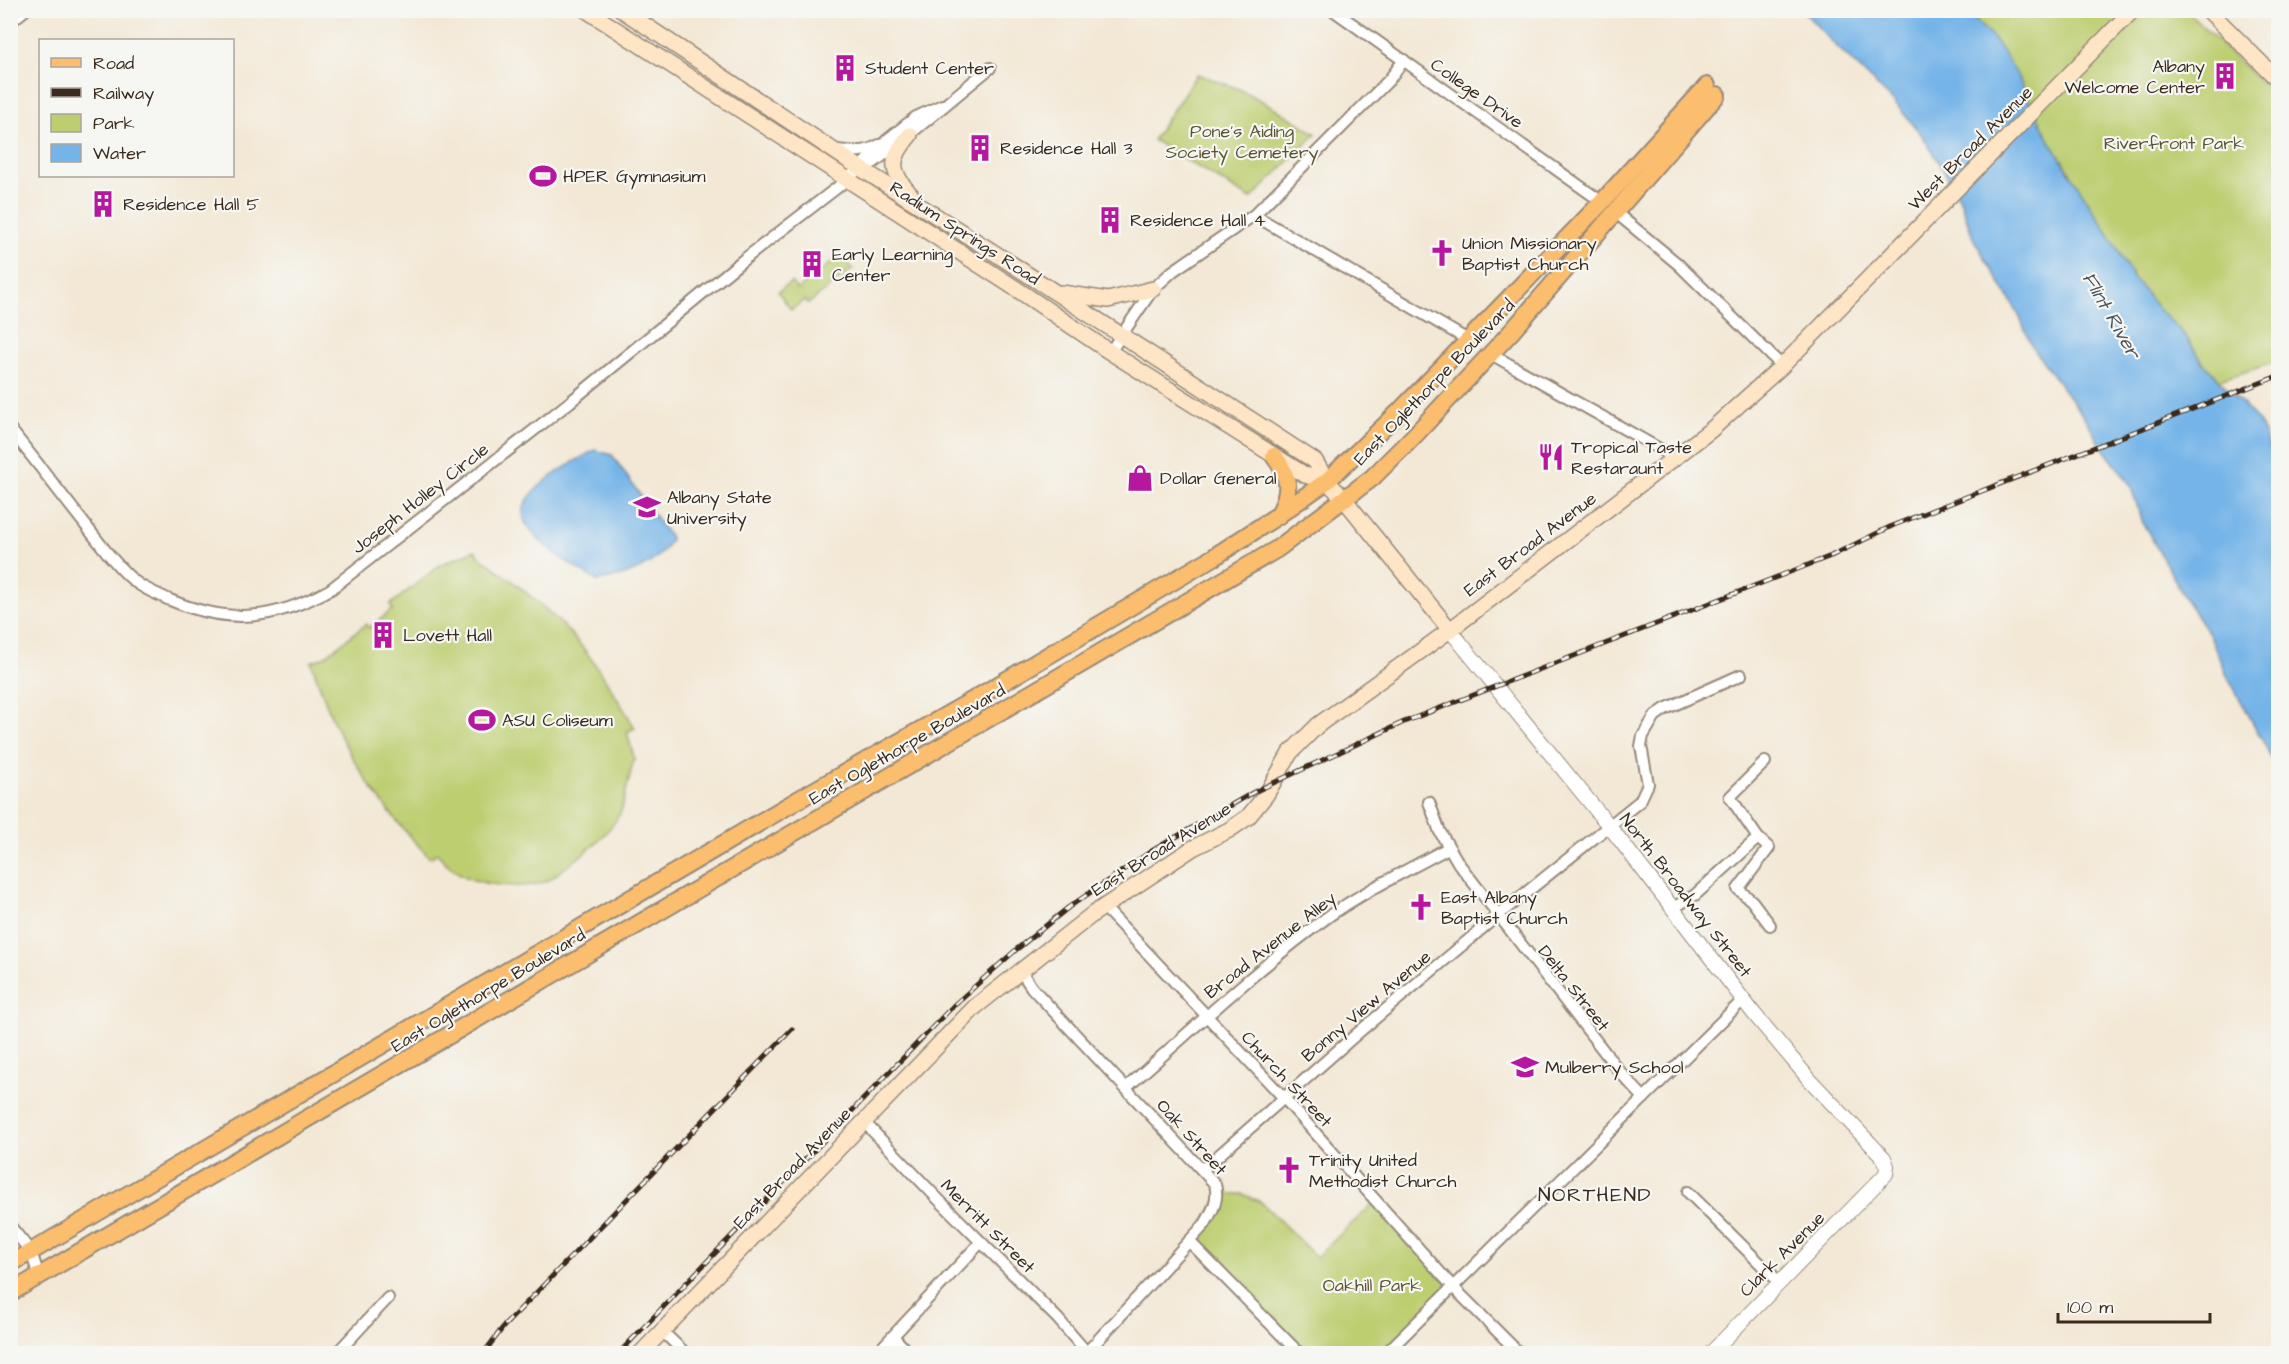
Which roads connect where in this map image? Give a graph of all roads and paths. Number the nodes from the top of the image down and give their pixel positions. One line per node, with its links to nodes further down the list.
1 (25, 10): 7 (street)
2 (586, 10): 17 (main road, Radium Springs Road)
3 (1333, 10): 8 (street, College Drive)
4 (2133, 10): 24 (main road, West Broad Avenue)
5 (2208, 10): 10 (main road)
6 (624, 12): 15 (main road, Radium Springs Road)
7 (10, 22)
8 (1404, 60): 19 (street, College Drive); 20 (street)
9 (990, 68): 12 (street)
10 (2278, 80)
11 (1712, 91): 19 (main road, East Oglethorpe Boulevard)
12 (942, 105): 13 (street); 14 (street)
13 (910, 135): 16 (street); 18 (main road)
14 (887, 140): 15 (street); 16 (street)
15 (833, 150): 16 (main road, Radium Springs Road)
16 (862, 169): 17 (street, Joseph Holley Circle); 18 (main road, Radium Springs Road)
17 (847, 180): 27 (main road, Radium Springs Road); 30 (street, Joseph Holley Circle)
18 (918, 204): 23 (main road, Radium Springs Road)
19 (1609, 207): 21 (main road, East Oglethorpe Boulevard); 28 (main road, East Oglethorpe Boulevard); 29 (street, College Drive)
20 (1254, 214): 22 (street); 26 (street)
21 (1562, 243): 26 (main road, East Oglethorpe Boulevard); 28 (main road)
22 (1153, 289): 23 (main road); 25 (street)
23 (1055, 292): 25 (main road, Radium Springs Road)
24 (1834, 313): 29 (main road, East Broad Avenue)
25 (1120, 335): 27 (street); 33 (main road, Radium Springs Road)
26 (1468, 340): 33 (main road, East Oglethorpe Boulevard)
27 (1110, 352): 31 (main road, Radium Springs Road)
28 (1491, 354): 32 (street); 34 (main road, East Oglethorpe Boulevard)
29 (1782, 366): 32 (main road, East Broad Avenue)
30 (10, 429)
31 (1274, 456): 33 (main road, Radium Springs Road); 35 (main road)
32 (1674, 457): 36 (main road, East Broad Avenue)
33 (1326, 482): 34 (main road, Radium Springs Road); 35 (main road, East Oglethorpe Boulevard)
34 (1344, 499): 36 (main road, Radium Springs Road); 62 (main road, East Oglethorpe Boulevard)
35 (1277, 516): 60 (main road, East Oglethorpe Boulevard)
36 (1450, 630): 40 (street, North Broadway Street); 43 (main road, East Broad Avenue)
37 (1741, 675): 40 (street, Bonny View Avenue)
38 (1765, 762): 41 (street)
39 (1429, 802): 42 (street, Delta Street)
40 (1610, 826): 44 (street, North Broadway Street); 45 (street, Bonny View Avenue)
41 (1758, 838): 44 (street); 46 (street)
42 (1448, 848): 45 (street, Delta Street); 49 (street, Broad Avenue Alley)
43 (1104, 907): 47 (main road, East Broad Avenue); 49 (street, Church Street)
44 (1673, 908): 48 (street, North Broadway Street)
45 (1497, 916): 51 (street, Bonny View Avenue); 52 (street, Delta Street)
46 (1770, 924)
47 (1020, 970): 50 (street, Oak Street); 53 (main road, East Broad Avenue)
48 (1744, 999): 52 (street); 55 (street, North Broadway Street)
49 (1206, 1017): 50 (street, Broad Avenue Alley); 51 (street, Church Street)
50 (1126, 1088): 54 (street, Oak Street)
51 (1284, 1098): 54 (street, Bonny View Avenue); 64 (street, Church Street)
52 (1644, 1098): 64 (street)
53 (864, 1122): 59 (street, Merritt Street); 67 (main road, East Broad Avenue)
54 (1202, 1170): 58 (street, Oak Street)
55 (1880, 1180): 63 (street, Clark Avenue)
56 (1688, 1192): 63 (street)
57 (10, 1226): 60 (street)
58 (1190, 1241): 74 (street); 75 (street)
59 (981, 1242): 68 (street); 74 (street, Merritt Street)
60 (31, 1252): 61 (main road, East Oglethorpe Boulevard); 62 (street)
61 (10, 1264)
62 (39, 1276): 65 (main road, East Oglethorpe Boulevard)
63 (1780, 1283): 78 (street, Clark Avenue)
64 (1453, 1287): 76 (street); 77 (street, Church Street)
65 (10, 1293)
66 (388, 1298): 69 (street)
67 (662, 1331): 70 (main road, East Broad Avenue); 71 (street)
68 (893, 1336): 72 (street); 73 (street)
69 (336, 1353)
70 (640, 1353)
71 (686, 1353)
72 (876, 1353)
73 (909, 1353)
74 (1088, 1353)
75 (1300, 1353)
76 (1385, 1353)
77 (1520, 1353)
78 (1710, 1353)

